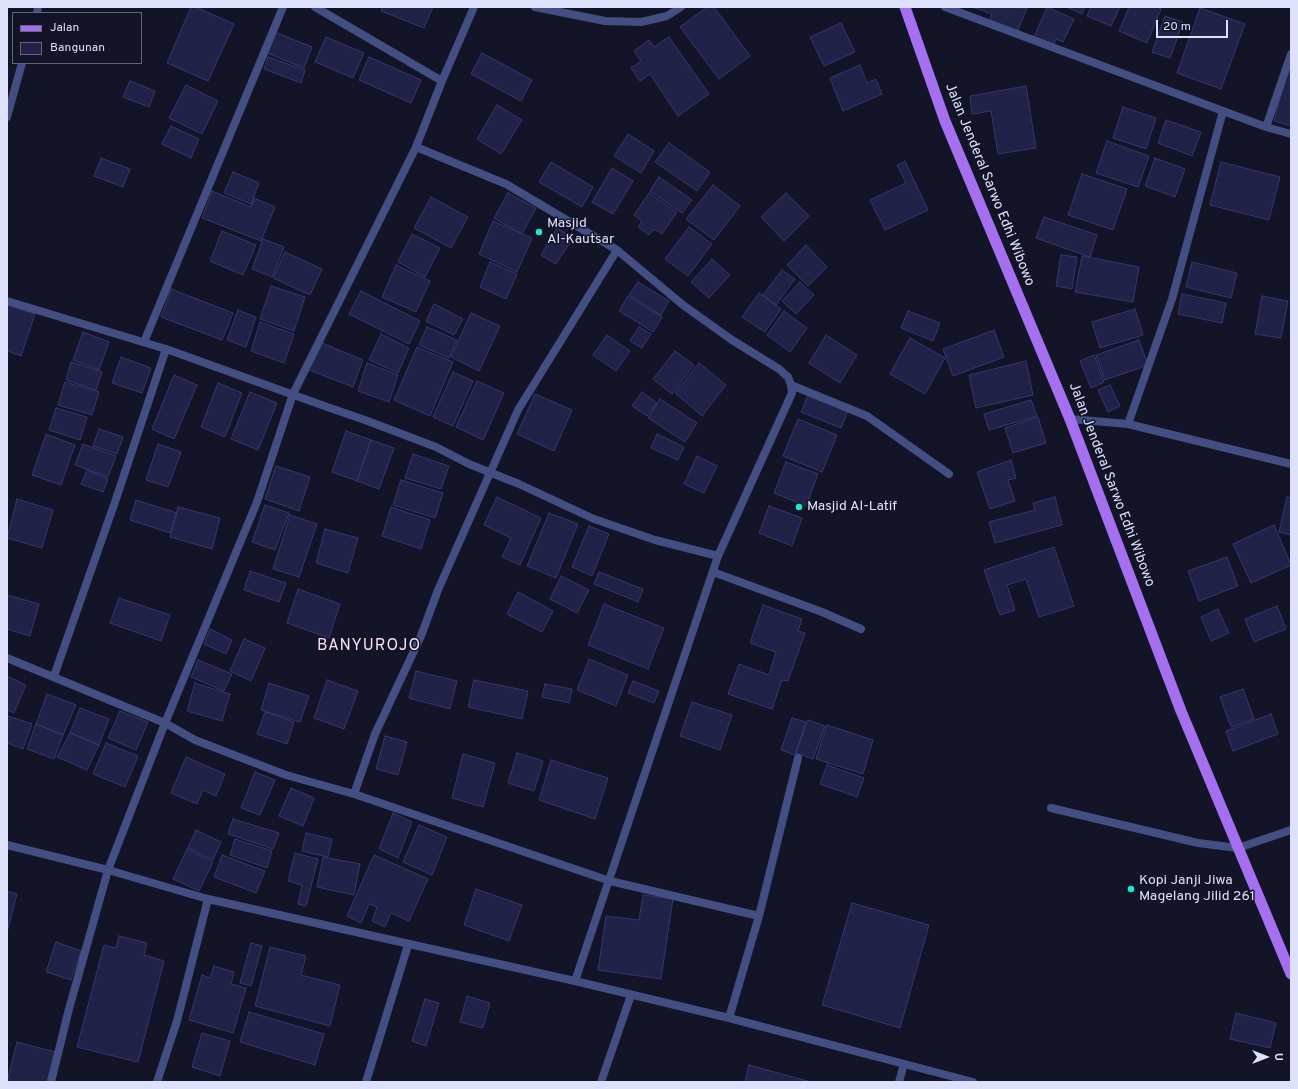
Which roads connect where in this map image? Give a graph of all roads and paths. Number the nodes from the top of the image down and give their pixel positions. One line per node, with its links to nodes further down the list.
1 (283, 7): 18 (street)
2 (315, 7): 10 (street)
3 (474, 7): 10 (street)
4 (535, 7): 5 (street)
5 (681, 7)
6 (905, 7): 22 (main road, Jalan Jenderal Sarwo Edhi Wibowo)
7 (945, 7): 11 (street)
8 (1291, 54): 13 (street)
9 (22, 64): 12 (street)
10 (442, 81): 15 (street)
11 (1223, 111): 13 (street); 23 (street)
12 (7, 117)
13 (1266, 127): 14 (street)
14 (1291, 134)
15 (416, 147): 16 (street); 21 (street)
16 (617, 250): 20 (street); 25 (street)
17 (7, 301): 18 (street)
18 (144, 342): 19 (street)
19 (166, 349): 21 (street); 31 (street)
20 (791, 384): 26 (street); 27 (street)
21 (293, 394): 25 (street); 32 (street)
22 (1070, 419): 23 (street); 38 (main road, Jalan Jenderal Sarwo Edhi Wibowo)
23 (1128, 424): 24 (street)
24 (1291, 464)
25 (490, 473): 27 (street); 34 (street)
26 (949, 474)
27 (718, 556): 28 (street)
28 (713, 572): 29 (street); 40 (street)
29 (861, 629)
30 (7, 658): 31 (street)
31 (54, 676): 32 (street)
32 (165, 723): 34 (street); 39 (street)
33 (798, 758): 42 (street)
34 (354, 794): 40 (street)
35 (1050, 808): 38 (street)
36 (1291, 830): 38 (street)
37 (7, 845): 39 (street)
38 (1238, 848): 44 (main road, Jalan Jenderal Sarwo Edhi Wibowo)
39 (108, 870): 41 (street); 49 (street)
40 (610, 881): 42 (street); 45 (street)
41 (208, 899): 43 (street); 50 (street)
42 (759, 916): 47 (street)
43 (408, 945): 45 (street); 51 (street)
44 (1291, 974)
45 (575, 981): 46 (street)
46 (631, 995): 47 (street); 52 (street)
47 (729, 1018): 48 (street)
48 (904, 1064): 53 (street); 54 (street)
49 (51, 1082)
50 (157, 1082)
51 (366, 1082)
52 (602, 1082)
53 (899, 1082)
54 (974, 1082)

